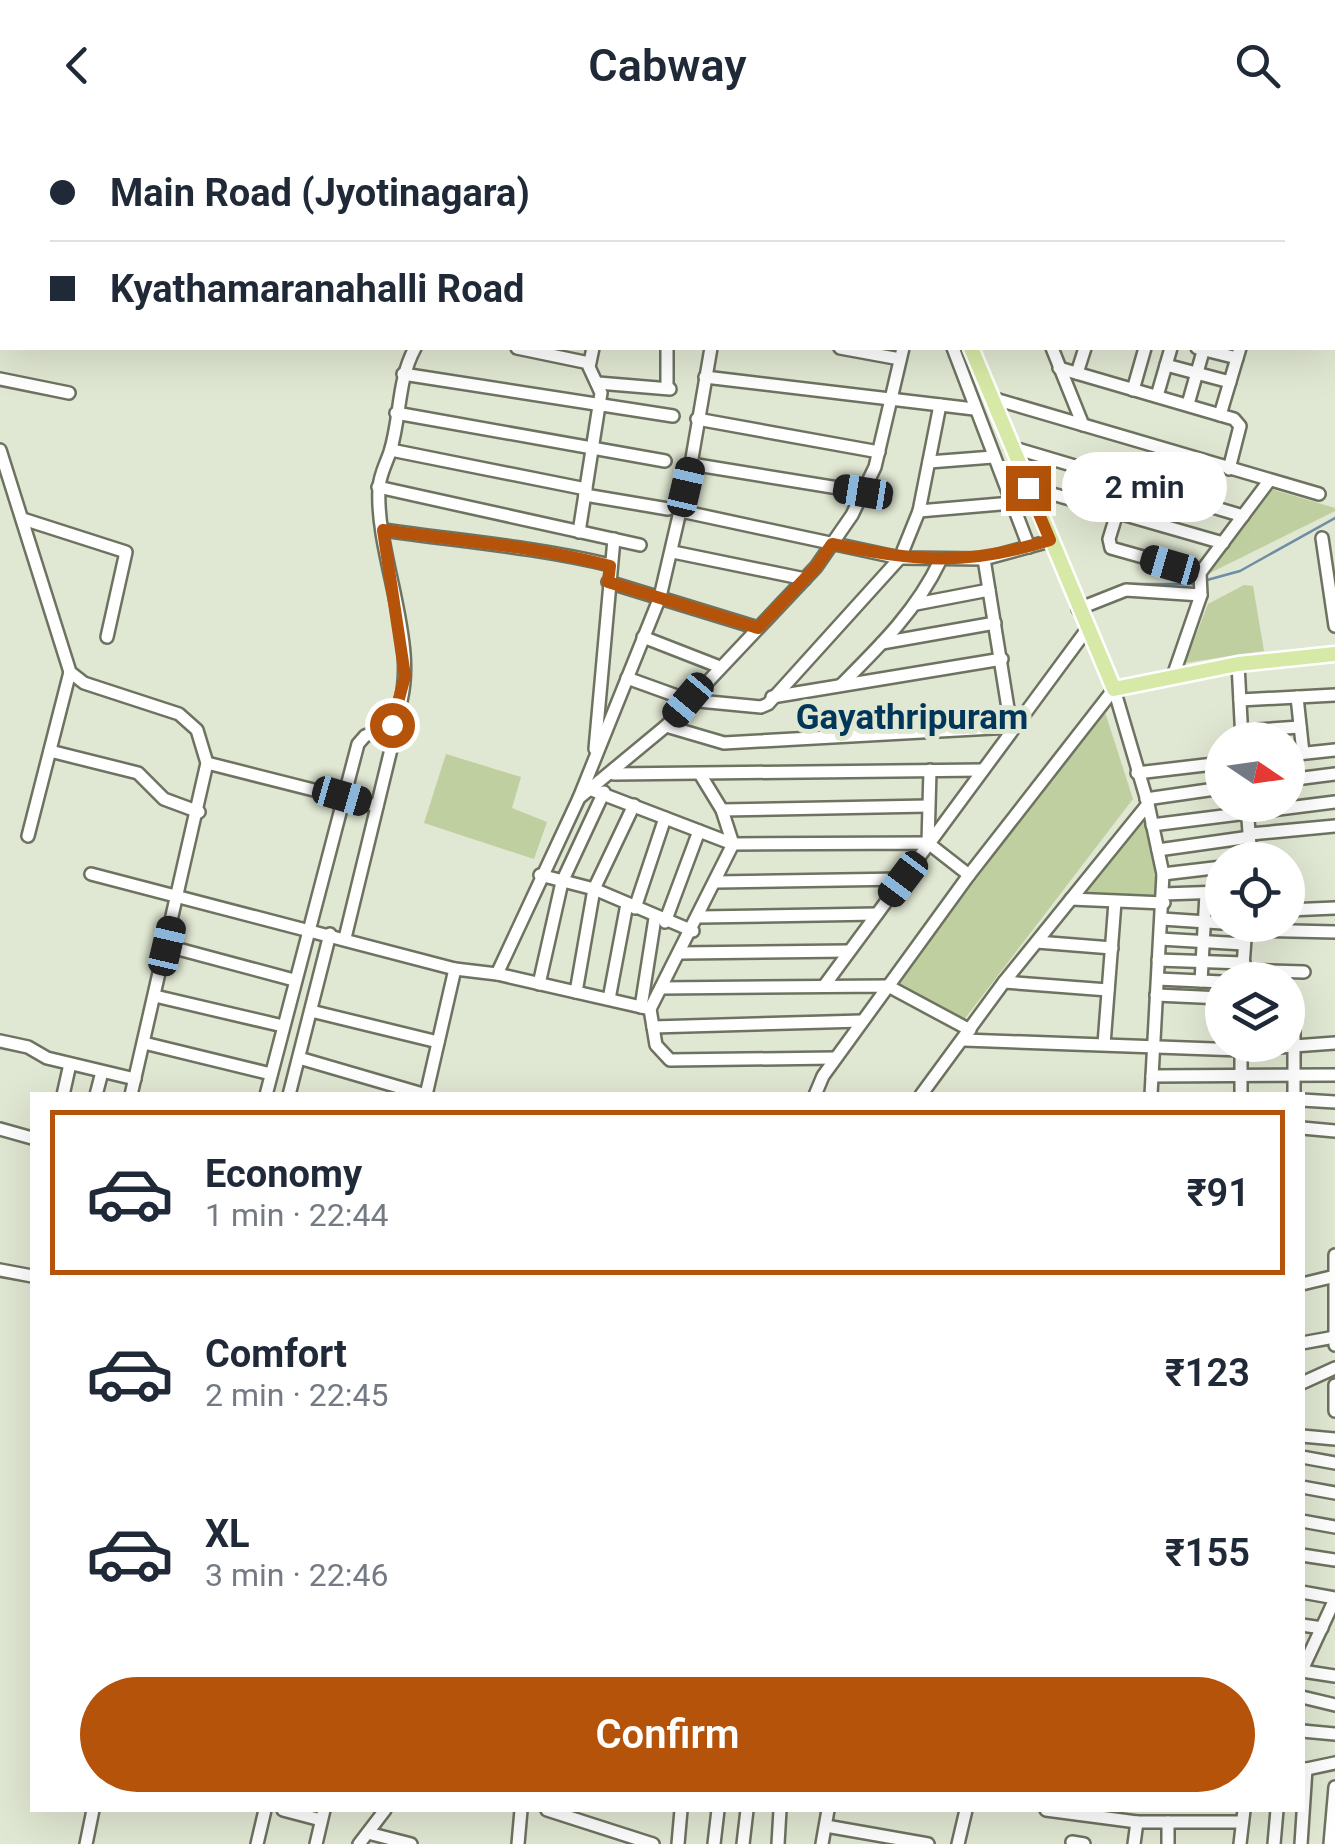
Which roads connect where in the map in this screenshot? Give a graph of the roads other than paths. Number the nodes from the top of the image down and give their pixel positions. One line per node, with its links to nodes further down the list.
1 (414, 350): 19 (street)
2 (527, 350): 16 (street)
3 (592, 350): 16 (street)
4 (666, 350): 25 (street)
5 (711, 350): 22 (street)
6 (870, 350): 14 (street)
7 (952, 350): 34 (street)
8 (971, 350): 30 (main road)
9 (1053, 350): 18 (street)
10 (1084, 350): 20 (street)
11 (1144, 350): 26 (street)
12 (1170, 350): 17 (street)
13 (1201, 350): 21 (street)
14 (902, 353): 29 (street)
15 (1238, 353): 24 (street)
16 (589, 363): 25 (street)
17 (1166, 365): 21 (street); 28 (street)
18 (1059, 368): 20 (street); 39 (street)
19 (403, 374): 33 (street); 35 (street)
20 (1077, 374): 26 (street)
21 (1196, 374): 24 (street); 31 (street)
22 (705, 377): 29 (street); 38 (street)
23 (0, 378): 27 (street)
24 (1230, 382): 36 (street)
25 (598, 383): 33 (street)
26 (1132, 390): 28 (street)
27 (68, 394)
28 (1156, 396): 31 (street)
29 (891, 399): 32 (street); 44 (street)
30 (995, 399): 39 (street); 40 (main road)
31 (1188, 404): 36 (street)
32 (940, 405): 34 (street); 48 (street)
33 (599, 406): 37 (street); 43 (street)
34 (974, 409): 45 (street)
35 (396, 413): 42 (street); 43 (street)
36 (1220, 415): 50 (street)
37 (673, 416)
38 (698, 419): 44 (street); 49 (street)
39 (1083, 425): 46 (street)
40 (1011, 447): 53 (main road); 57 (street)
41 (0, 450): 63 (street)
42 (391, 450): 52 (street); 54 (street)
43 (592, 450): 47 (street); 54 (street)
44 (878, 452): 55 (street)
45 (994, 457): 48 (street); 58 (street)
46 (1198, 460): 50 (street); 57 (street)
47 (666, 461)
48 (928, 462): 60 (street)
49 (691, 464): 55 (street); 59 (street)
50 (1229, 469): 51 (street)
51 (1269, 481): 56 (street); 62 (street)
52 (378, 487): 64 (street); 65 (street)
53 (1028, 488): 61 (street); 68 (main road)
54 (585, 492): 59 (street); 65 (street)
55 (863, 492): 70 (street)
56 (1319, 494)
57 (1188, 499): 62 (street)
58 (1012, 504): 60 (street); 72 (street)
59 (674, 510): 70 (street); 73 (street)
60 (920, 510): 74 (street)
61 (1117, 513): 69 (street); 80 (street)
62 (1244, 516): 69 (street)
63 (23, 518): 89 (street); 96 (street)
64 (383, 530): 77 (street); 108 (street)
65 (579, 532): 67 (street)
66 (1322, 538): 86 (street)
67 (614, 539): 71 (street); 77 (street)
68 (1050, 540): 72 (street); 84 (main road)
69 (1223, 543): 80 (street)
70 (832, 544): 74 (street); 78 (street)
71 (640, 545)
72 (1029, 547): 75 (street)
73 (673, 552): 78 (street); 82 (street)
74 (900, 558): 76 (street); 102 (street)
75 (984, 559): 76 (street); 81 (street)
76 (940, 561): 83 (street)
77 (610, 566): 79 (street)
78 (805, 579): 87 (street)
79 (608, 582): 82 (street); 114 (street)
80 (1200, 583): 84 (street); 97 (street)
81 (989, 590): 83 (street); 85 (street)
82 (660, 597): 87 (street); 90 (street)
83 (916, 604): 91 (street)
84 (1078, 609): 88 (main road)
85 (995, 624): 91 (street); 93 (street)
86 (1335, 626)
87 (758, 628): 95 (street)
88 (1088, 628): 100 (main road); 110 (street)
89 (107, 637)
90 (642, 637): 95 (street); 98 (street)
91 (882, 643): 99 (street)
92 (1335, 654): 94 (main road)
93 (1002, 659): 99 (street); 110 (street)
94 (1238, 664): 97 (main road); 105 (street)
95 (720, 666): 104 (street)
96 (70, 672): 112 (street); 115 (street)
97 (1172, 676): 100 (main road)
98 (627, 678): 104 (street); 114 (street)
99 (841, 685): 102 (street)
100 (1114, 689): 119 (street); 152 (street)
101 (1335, 695): 103 (street)
102 (772, 697): 104 (street)
103 (1297, 697): 105 (street); 107 (street)
104 (688, 700): 109 (street)
105 (1240, 700): 106 (street)
106 (1241, 722)
107 (1300, 722)
108 (392, 725): 126 (street); 132 (street)
109 (666, 726): 110 (street); 120 (street)
110 (1011, 727): 118 (street)
111 (1335, 750): 113 (street)
112 (50, 751): 135 (street); 142 (street)
113 (1305, 753)
114 (594, 762): 127 (street)
115 (207, 764): 126 (street); 135 (street)
116 (1205, 765): 119 (street)
117 (930, 770): 118 (street); 121 (street); 133 (street)
118 (983, 770): 145 (street)
119 (1137, 773): 128 (street)
120 (614, 774): 121 (street); 124 (street)
121 (700, 774): 134 (street)
122 (1335, 774): 123 (street)
123 (1305, 778)
124 (598, 791): 127 (street); 131 (street); 154 (street)
125 (1205, 791): 128 (street)
126 (342, 796): 132 (street); 171 (street)
127 (579, 798): 150 (street)
128 (1147, 801): 139 (street); 160 (street)
129 (1335, 802): 130 (street)
130 (1305, 804)
131 (634, 805): 137 (street); 156 (street)
132 (377, 806): 176 (street)
133 (928, 806): 134 (street); 145 (street)
134 (722, 810): 146 (street)
135 (198, 812): 158 (street)
136 (1205, 815): 139 (street)
137 (665, 818): 141 (street); 162 (street)
138 (1248, 822): 143 (street)
139 (1152, 824): 147 (street)
140 (1335, 826): 143 (street)
141 (699, 831): 146 (street); 169 (street)
142 (28, 836)
143 (1250, 836): 144 (street); 147 (street)
144 (1250, 842)
145 (928, 843): 146 (street); 152 (street); 153 (street)
146 (734, 844): 155 (street)
147 (1158, 850): 151 (street)
148 (1205, 869): 151 (street)
149 (91, 874): 158 (street)
150 (540, 874): 154 (street); 190 (street)
151 (1162, 874): 159 (street)
152 (969, 875): 198 (street)
153 (903, 879): 155 (street); 166 (street)
154 (562, 882): 156 (street); 196 (street)
155 (716, 882): 167 (street)
156 (594, 889): 162 (street); 201 (street)
157 (1205, 894): 159 (street)
158 (178, 896): 171 (street); 181 (street)
159 (1163, 898): 161 (street); 168 (street)
160 (1072, 899): 161 (street); 178 (street)
161 (1116, 902): 182 (street)
162 (631, 906): 169 (street); 205 (street)
163 (1205, 908): 170 (street)
164 (1335, 908): 165 (street)
165 (1305, 909)
166 (877, 914): 167 (street); 183 (street)
167 (700, 917): 172 (street)
168 (1162, 919): 170 (street); 177 (street)
169 (660, 920): 172 (street); 206 (street)
170 (1204, 922): 179 (street)
171 (308, 928): 175 (street); 192 (street)
172 (692, 931): 184 (street)
173 (1305, 931): 174 (street)
174 (1335, 932)
175 (330, 934): 176 (street); 207 (street)
176 (345, 938): 189 (street)
177 (1160, 940): 179 (street); 185 (street)
178 (1037, 942): 182 (street); 195 (street)
179 (1203, 942): 180 (street); 186 (street)
180 (1244, 944): 187 (street)
181 (167, 946): 192 (street); 203 (street)
182 (1112, 948): 200 (street)
183 (849, 951): 184 (street); 197 (street)
184 (680, 953): 199 (street)
185 (1158, 960): 186 (street); 191 (street)
186 (1201, 962): 188 (street); 193 (street)
187 (1243, 962)
188 (1205, 963)
189 (455, 969): 190 (street); 213 (street)
190 (497, 974): 196 (street)
191 (1158, 979): 193 (street); 202 (street)
192 (294, 980): 209 (street)
193 (1201, 981): 194 (street)
194 (1205, 981)
195 (1004, 982): 200 (street); 211 (street)
196 (539, 984): 201 (street)
197 (824, 986): 198 (street); 199 (street)
198 (888, 986): 208 (street); 211 (street)
199 (661, 988): 206 (street)
200 (1108, 990): 215 (street)
201 (576, 992): 205 (street)
202 (1156, 995): 204 (street); 218 (street)
203 (155, 996): 209 (street); 214 (street)
204 (1205, 997)
205 (608, 999): 206 (street)
206 (646, 1008): 210 (street)
207 (310, 1011): 213 (street); 220 (street)
208 (862, 1021): 210 (street); 221 (street)
209 (283, 1026): 227 (street)
210 (653, 1026): 221 (street)
211 (967, 1035): 215 (street); 239 (street)
212 (0, 1041): 224 (street)
213 (438, 1042): 237 (street)
214 (144, 1044): 227 (street); 231 (street)
215 (1104, 1044): 218 (street)
216 (1335, 1044): 217 (street)
217 (1305, 1045)
218 (1153, 1048): 219 (street); 230 (street)
219 (1205, 1049)
220 (299, 1058): 235 (street); 236 (street)
221 (835, 1058): 238 (street)
222 (1241, 1062): 228 (street)
223 (1294, 1062): 226 (street)
224 (70, 1064): 225 (street); 232 (street)
225 (102, 1072): 231 (street); 233 (street)
226 (1294, 1072): 228 (street); 229 (street); 242 (street)
227 (271, 1074): 234 (street)
228 (1240, 1075): 230 (street); 241 (street)
229 (1335, 1075)
230 (1152, 1076): 240 (street)
231 (133, 1089)
232 (64, 1092)
233 (97, 1092)
234 (267, 1092)
235 (290, 1092)
236 (416, 1092)
237 (427, 1092)
238 (817, 1092)
239 (923, 1092)
240 (1151, 1092)
241 (1240, 1092)
242 (1294, 1092)
243 (1305, 1100): 244 (street)
244 (1335, 1102)
245 (1305, 1128): 247 (street)
246 (0, 1129): 248 (street)
247 (1335, 1131)
248 (30, 1137)
249 (1335, 1254): 252 (street)
250 (0, 1270): 251 (street)
251 (30, 1276)
252 (1334, 1276): 253 (street); 254 (street)
253 (1305, 1283)
254 (1335, 1337): 255 (street); 256 (street)
255 (1305, 1342)
256 (1335, 1345)
257 (1335, 1368): 258 (street)
258 (1305, 1382)
259 (1335, 1384): 260 (street)
260 (1334, 1410)
261 (1305, 1436): 262 (street)
262 (1335, 1439)
263 (1305, 1459): 264 (street)
264 (1335, 1464)
265 (1305, 1488): 266 (street)
266 (1335, 1493)
267 (1305, 1522): 268 (street)
268 (1335, 1526)
269 (1305, 1555): 270 (street)
270 (1335, 1560)
271 (1305, 1593): 272 (street)
272 (1335, 1601): 273 (street)
273 (1327, 1628): 274 (street)
274 (1305, 1663)
275 (1305, 1665): 276 (street)
276 (1335, 1676)
277 (1305, 1698): 278 (street)
278 (1335, 1706)
279 (1305, 1731): 280 (street)
280 (1335, 1734)
281 (1335, 1763): 282 (street)
282 (1305, 1769)
283 (1335, 1787): 323 (street)
284 (94, 1812): 304 (street)
285 (265, 1812): 305 (street)
286 (383, 1812): 303 (street)
287 (522, 1812): 309 (street)
288 (553, 1812): 310 (street)
289 (681, 1812): 311 (street)
290 (718, 1812): 312 (street)
291 (747, 1812): 313 (street)
292 (780, 1812): 314 (street)
293 (828, 1812): 302 (street)
294 (966, 1812): 317 (street)
295 (1061, 1812): 300 (street)
296 (1277, 1812): 321 (street)
297 (1303, 1812): 322 (street)
298 (323, 1815): 306 (street)
299 (1242, 1816): 301 (street); 320 (street)
300 (1138, 1822): 301 (street); 318 (street)
301 (1168, 1822): 319 (street)
302 (826, 1826): 315 (street); 316 (street)
303 (368, 1833): 307 (street); 308 (street)
304 (86, 1844)
305 (257, 1844)
306 (316, 1844)
307 (359, 1844)
308 (411, 1844)
309 (518, 1844)
310 (653, 1844)
311 (678, 1844)
312 (714, 1844)
313 (743, 1844)
314 (778, 1844)
315 (822, 1844)
316 (928, 1844)
317 (958, 1844)
318 (1134, 1844)
319 (1168, 1844)
320 (1240, 1844)
321 (1274, 1844)
322 (1302, 1844)
323 (1330, 1844)

